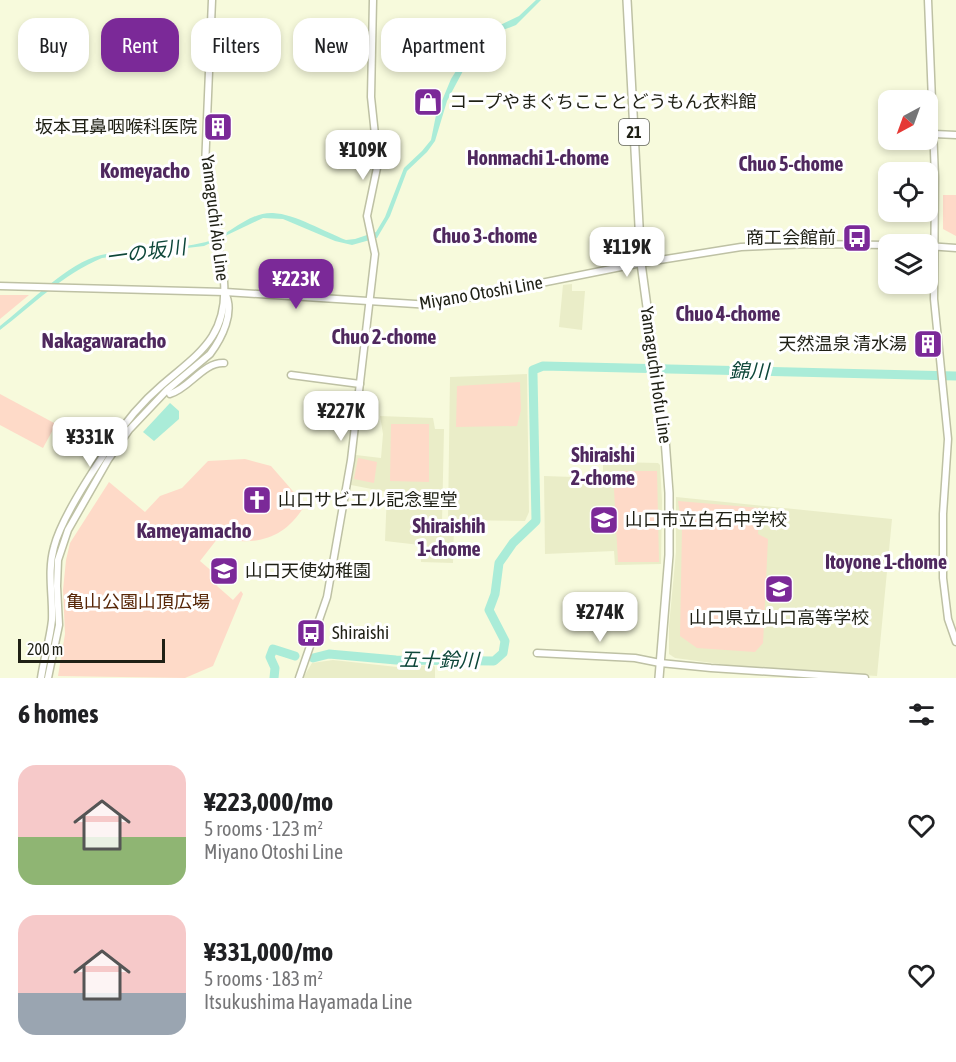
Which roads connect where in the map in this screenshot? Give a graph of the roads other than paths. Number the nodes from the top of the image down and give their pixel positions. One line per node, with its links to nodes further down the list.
1 (212, 0): 15 (main road, Yamaguchi Aio Line)
2 (373, 0): 17 (main road)
3 (627, 0): 13 (main road, Yamaguchi Hofu Line / 21)
4 (928, 0): 5 (main road)
5 (932, 90)
6 (938, 134): 7 (main road)
7 (956, 135)
8 (934, 150): 9 (main road)
9 (931, 234)
10 (878, 244): 13 (main road, Miyano Otoshi Line)
11 (938, 247): 12 (main road)
12 (956, 248)
13 (640, 263): 17 (main road, Miyano Otoshi Line); 24 (main road, Yamaguchi Hofu Line / 21)
14 (0, 286): 15 (main road, Miyano Otoshi Line)
15 (225, 292): 17 (main road, Miyano Otoshi Line); 25 (main road); 26 (main road)
16 (934, 294): 22 (main road)
17 (370, 302): 20 (main road)
18 (224, 363): 21 (main road)
19 (291, 375): 20 (main road)
20 (360, 384): 27 (main road)
21 (170, 394)
22 (956, 642)
23 (537, 653): 24 (main road)
24 (660, 663): 28 (main road, Yamaguchi Hofu Line / 21); 29 (main road)
25 (41, 678)
26 (48, 678)
27 (299, 678)
28 (659, 678)
29 (865, 678)

